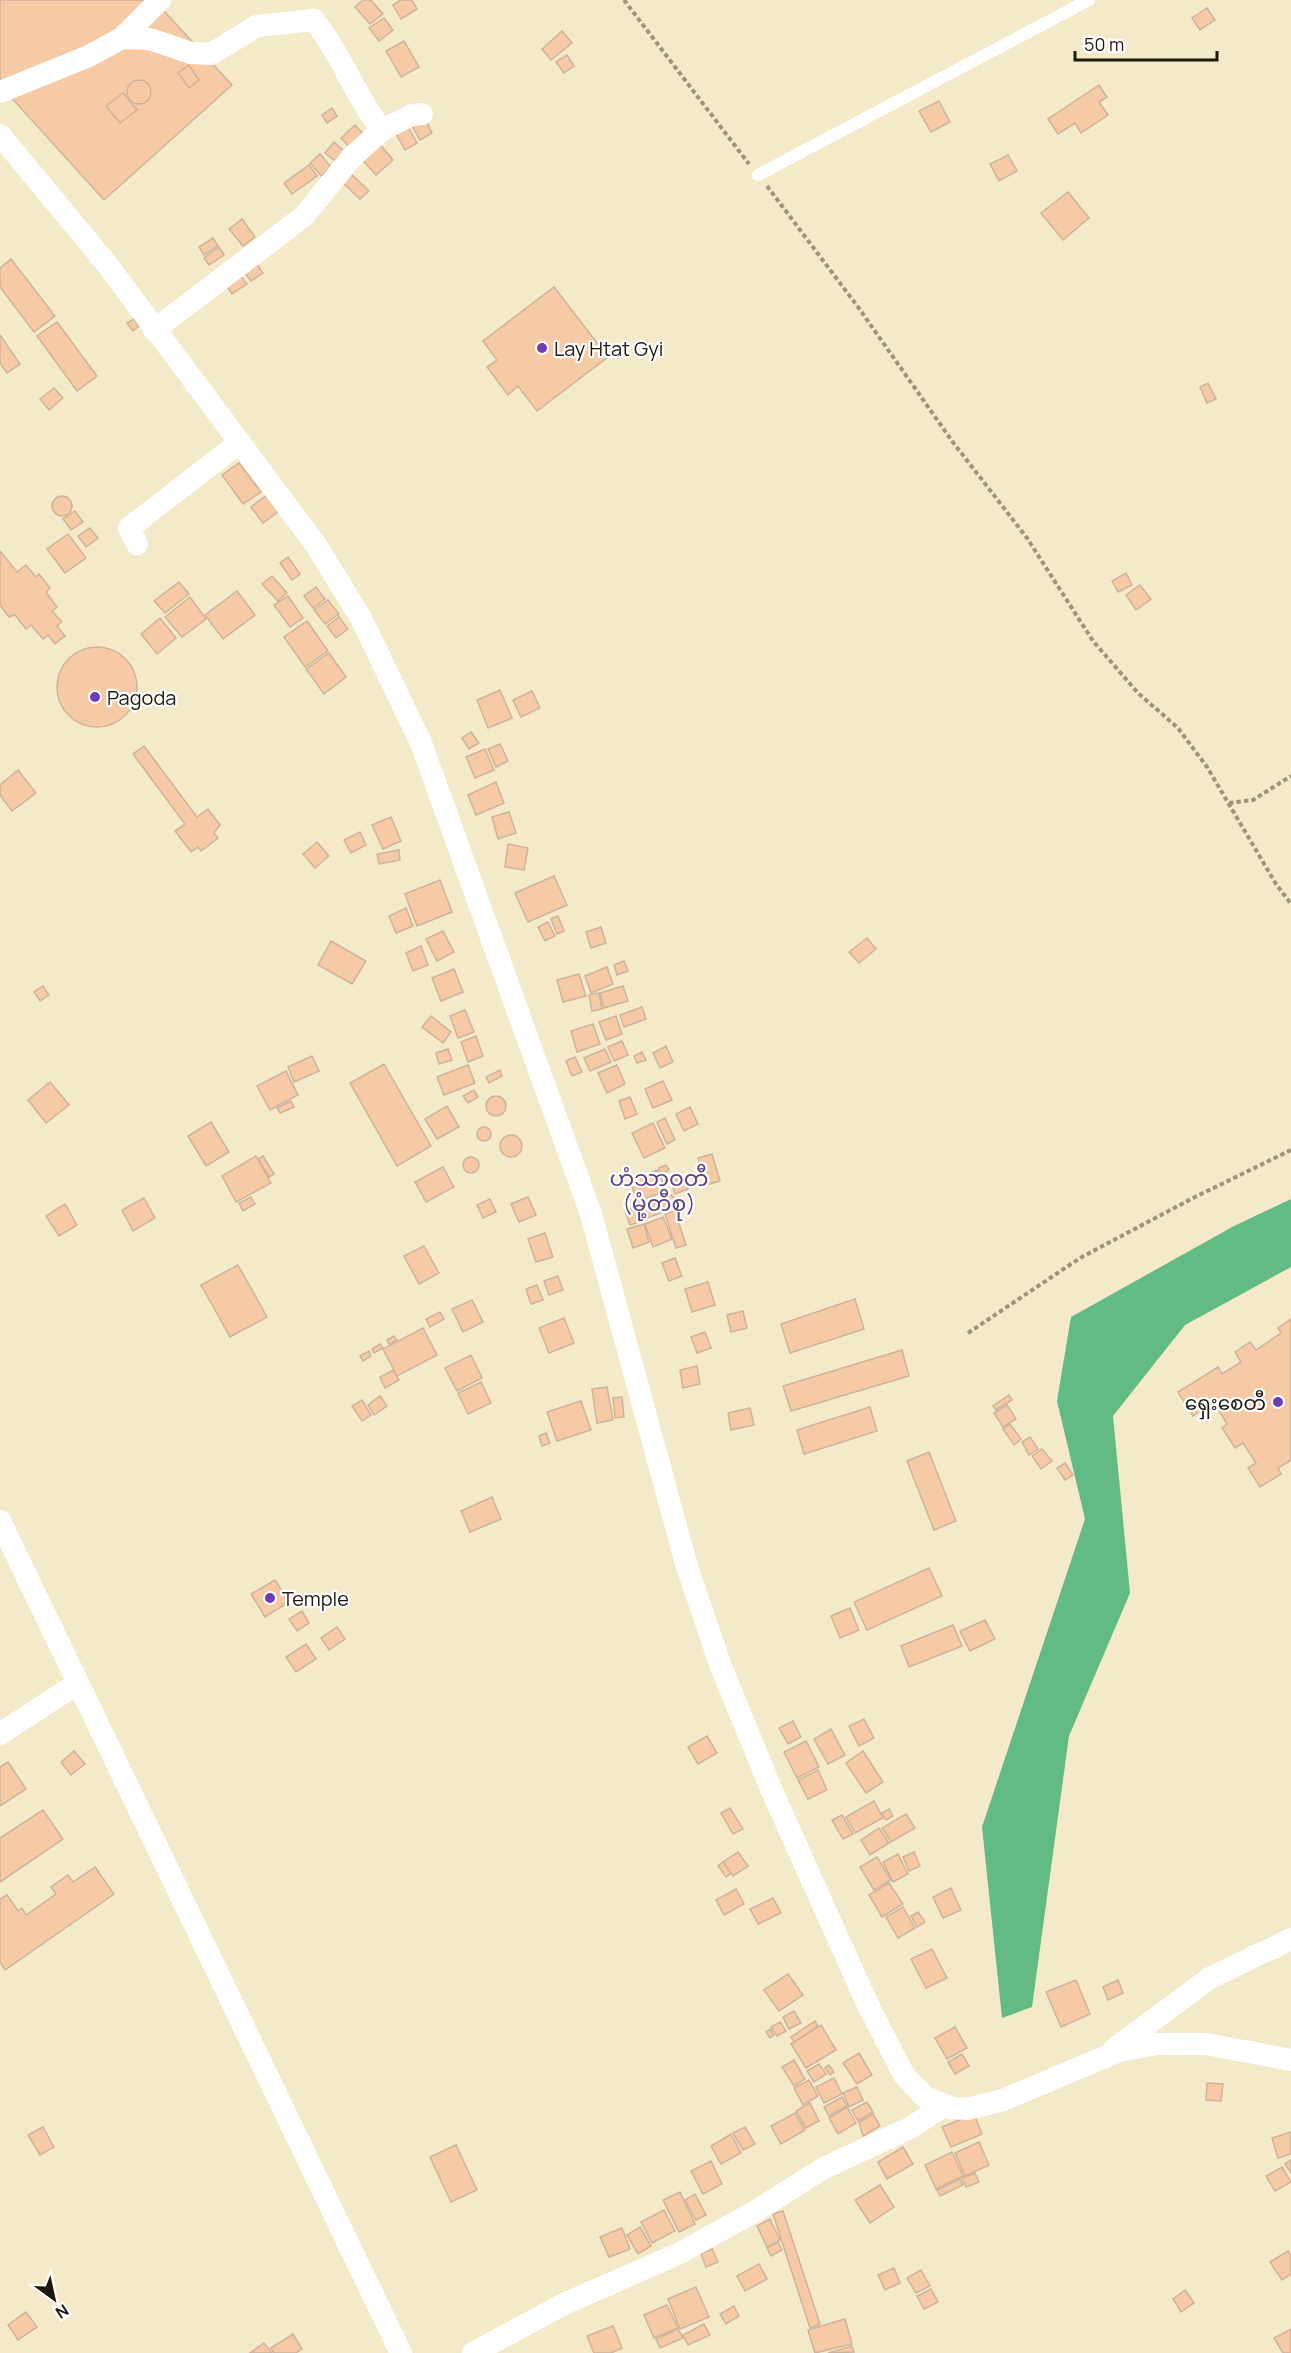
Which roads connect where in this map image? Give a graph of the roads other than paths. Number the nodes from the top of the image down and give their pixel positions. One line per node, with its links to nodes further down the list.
1 (160, 0): 3 (street)
2 (1089, 0): 8 (lane)
3 (122, 38): 4 (street); 6 (street)
4 (0, 92)
5 (422, 114): 6 (street)
6 (381, 130): 9 (street)
7 (0, 135): 9 (street)
8 (758, 175)
9 (154, 330): 10 (street)
10 (240, 442): 11 (street); 18 (street)
11 (137, 544)
12 (0, 1521): 13 (street)
13 (78, 1683): 14 (street); 19 (street)
14 (0, 1734)
15 (1291, 1939): 16 (street)
16 (1101, 2059): 17 (street); 18 (street)
17 (1291, 2060)
18 (945, 2105): 20 (street)
19 (401, 2353)
20 (473, 2353)

